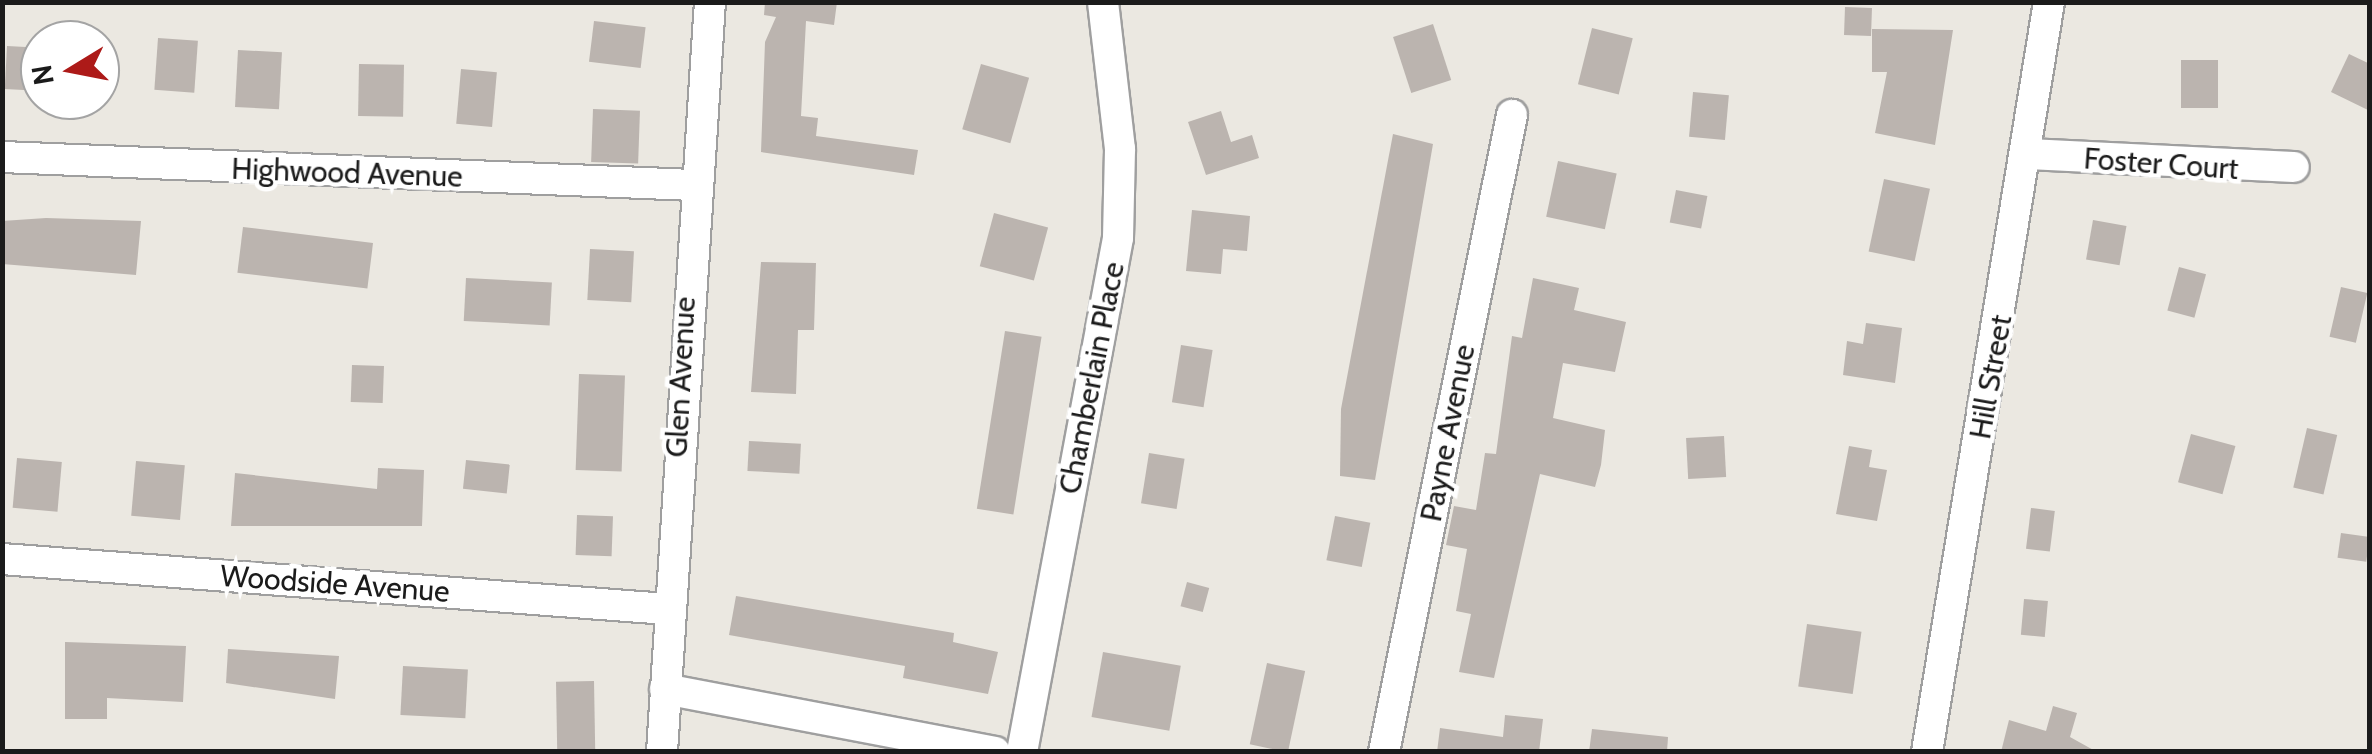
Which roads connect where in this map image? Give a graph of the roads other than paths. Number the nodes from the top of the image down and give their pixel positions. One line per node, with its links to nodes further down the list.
1 (710, 2): 8 (street, Glen Avenue)
2 (1103, 2): 14 (street, Chamberlain Place)
3 (2049, 2): 5 (street, Hill Street)
4 (1512, 115): 15 (street, Payne Avenue)
5 (2028, 154): 7 (street, Foster Court); 16 (street, Hill Street)
6 (2, 157): 8 (street, Highwood Avenue)
7 (2294, 167)
8 (693, 185): 10 (street, Glen Avenue)
9 (2, 559): 10 (street, Woodside Avenue)
10 (667, 610): 11 (street, Glen Avenue)
11 (665, 689): 12 (street, Glen Avenue); 13 (street)
12 (662, 752)
13 (995, 752)
14 (1022, 752)
15 (1384, 752)
16 (1927, 752)

